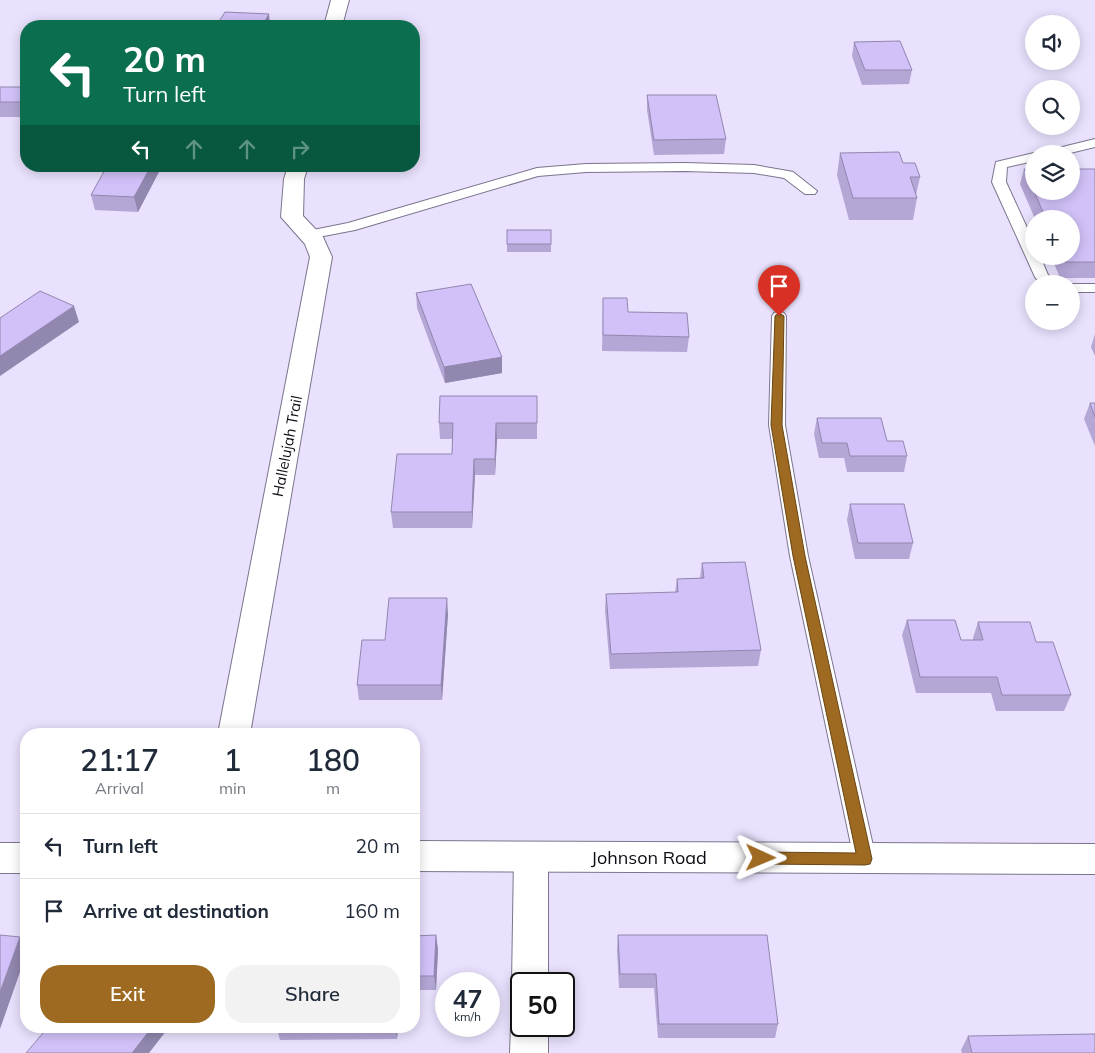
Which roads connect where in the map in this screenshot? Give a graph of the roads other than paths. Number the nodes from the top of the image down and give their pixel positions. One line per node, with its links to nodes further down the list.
1 (340, 0): 2 (street)
2 (335, 20)
3 (1095, 143): 4 (lane)
4 (1080, 145)
5 (1025, 159): 9 (lane)
6 (296, 172): 8 (street, Hallelujah Trail)
7 (810, 191): 8 (lane)
8 (308, 236): 13 (street, Hallelujah Trail)
9 (1041, 275)
10 (1080, 288): 11 (lane)
11 (1095, 288)
12 (779, 316): 18 (lane)
13 (235, 728)
14 (420, 856): 15 (street, Johnson Road)
15 (531, 857): 18 (street, Johnson Road); 20 (street)
16 (0, 858): 17 (street)
17 (20, 858)
18 (865, 859): 19 (street, Johnson Road)
19 (1095, 859)
20 (530, 972)
21 (530, 1037): 22 (street)
22 (530, 1053)

